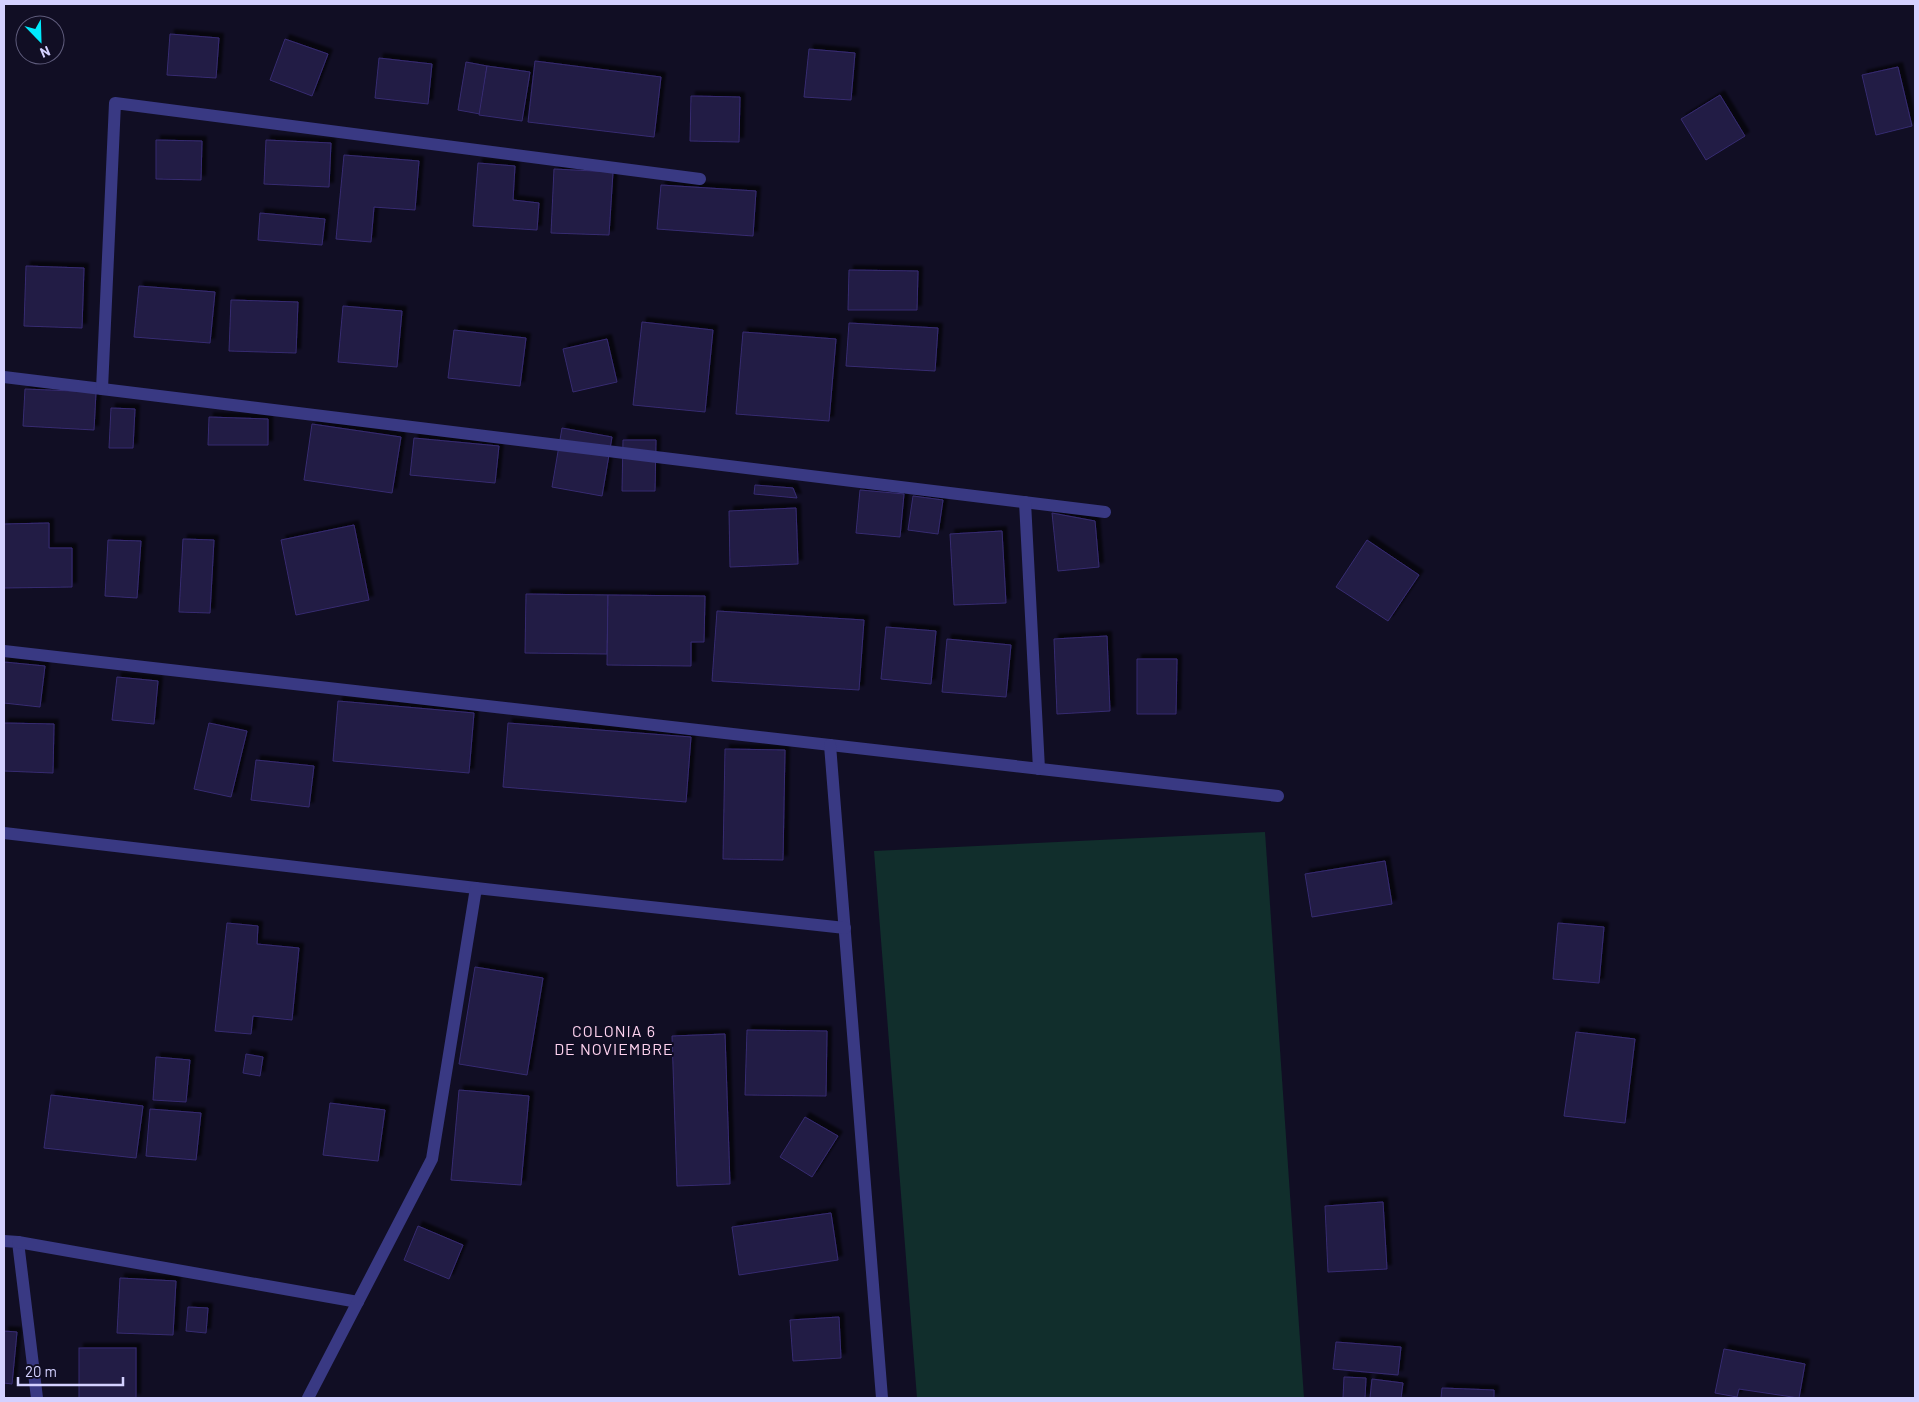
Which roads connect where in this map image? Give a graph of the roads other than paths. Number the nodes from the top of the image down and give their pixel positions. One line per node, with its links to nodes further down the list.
1 (700, 179): 3 (street)
2 (4, 377): 3 (street)
3 (102, 389): 4 (street)
4 (1025, 502): 5 (street); 8 (street)
5 (1105, 512)
6 (4, 651): 7 (street)
7 (830, 745): 8 (street); 12 (street)
8 (1039, 769): 9 (street)
9 (1278, 796)
10 (4, 833): 11 (street)
11 (476, 888): 12 (street); 15 (street)
12 (845, 928): 18 (street)
13 (4, 1241): 14 (street)
14 (18, 1242): 15 (street); 16 (street)
15 (358, 1302): 17 (street)
16 (37, 1398)
17 (308, 1398)
18 (882, 1398)

